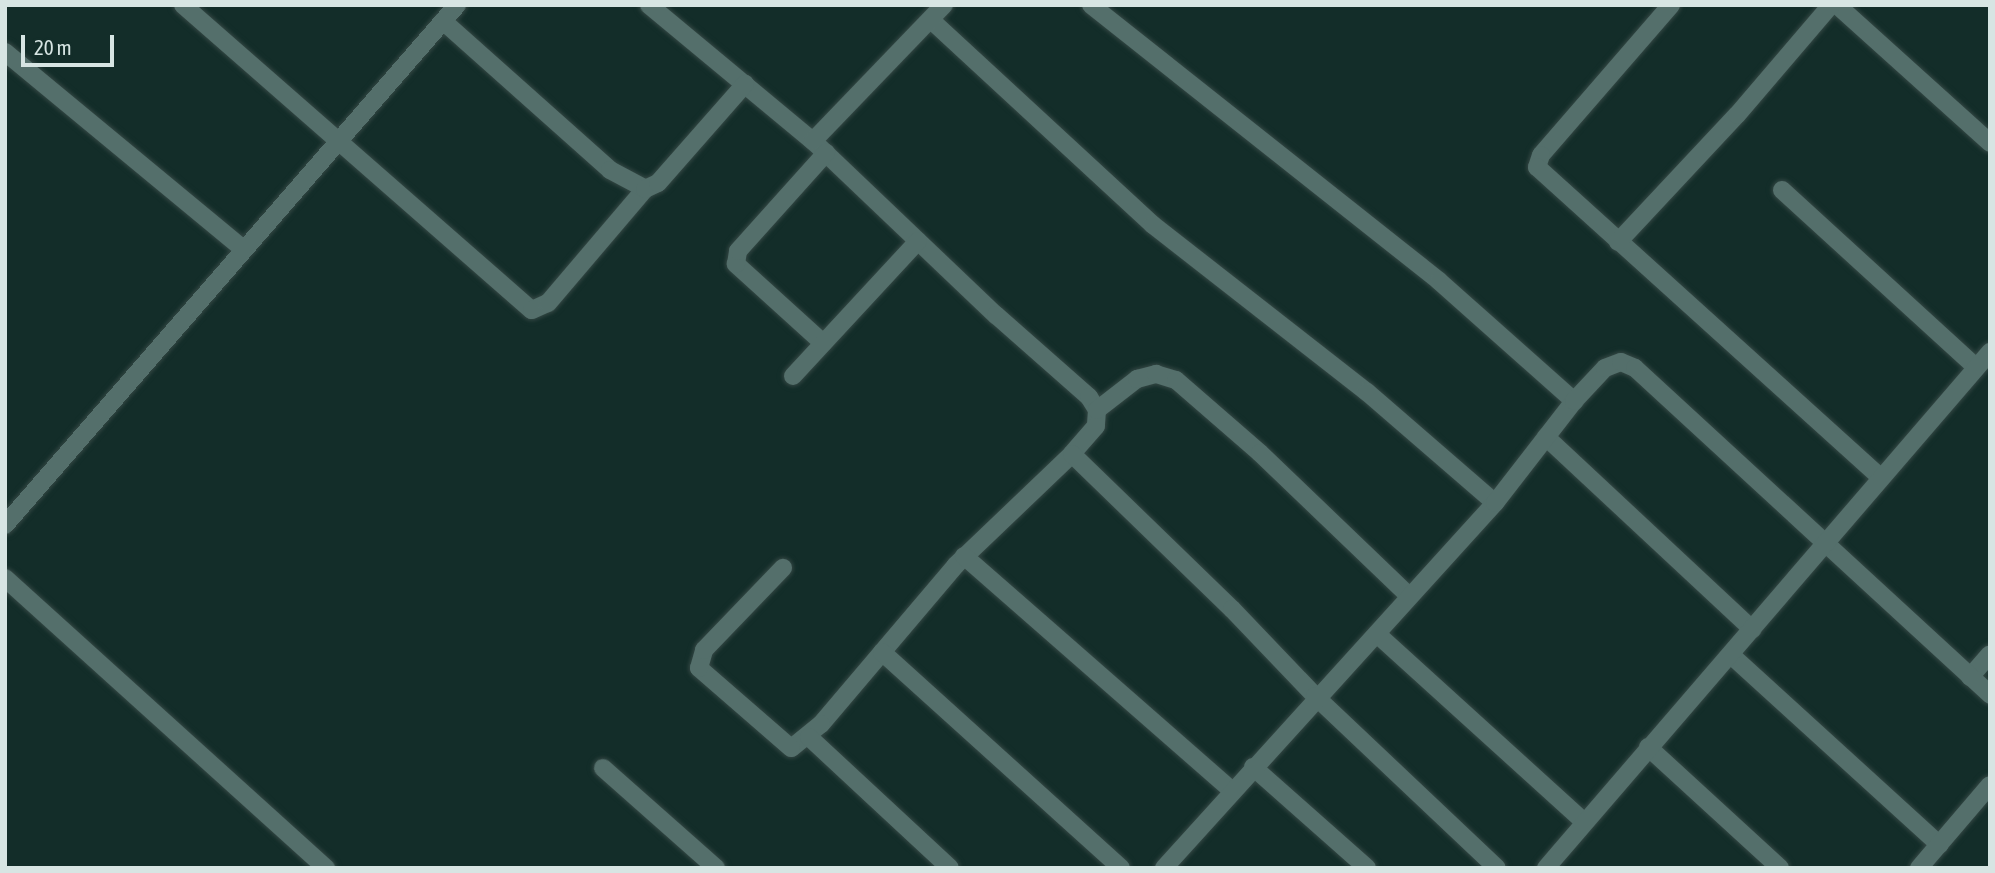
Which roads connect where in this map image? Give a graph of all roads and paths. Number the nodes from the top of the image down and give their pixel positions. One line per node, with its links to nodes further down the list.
1 (183, 5): 12 (street)
2 (457, 5): 9 (street)
3 (649, 5): 11 (street)
4 (944, 5): 8 (street)
5 (1091, 5): 24 (street)
6 (1671, 5): 18 (street)
7 (1834, 5): 13 (street); 18 (street)
8 (931, 20): 14 (street); 29 (street)
9 (443, 22): 12 (street); 15 (street)
10 (5, 52): 19 (street)
11 (745, 84): 14 (street); 15 (street)
12 (339, 141): 15 (street); 19 (street)
13 (1990, 144)
14 (820, 147): 17 (street); 20 (street)
15 (645, 189)
16 (1782, 190): 22 (street)
17 (918, 241): 20 (street); 25 (street)
18 (1618, 243): 28 (street)
19 (244, 250): 30 (street)
20 (823, 343): 23 (street)
21 (1990, 352): 22 (street)
22 (1976, 367): 28 (street)
23 (793, 376)
24 (1574, 401): 26 (street); 31 (street)
25 (1097, 410): 27 (street); 35 (street)
26 (1546, 437): 29 (street); 36 (street)
27 (1072, 454): 32 (street); 43 (street)
28 (1880, 477): 31 (street)
29 (1495, 503): 35 (street)
30 (5, 525)
31 (1824, 546): 36 (street); 41 (street)
32 (964, 556): 38 (street); 49 (street)
33 (783, 568): 44 (street)
34 (5, 578): 53 (street)
35 (1409, 596): 37 (street)
36 (1752, 629): 40 (street)
37 (1377, 634): 43 (street); 50 (street)
38 (882, 652): 44 (street); 56 (street)
39 (1990, 654): 41 (street)
40 (1731, 655): 45 (street); 51 (street)
41 (1970, 677): 42 (street)
42 (1990, 695)
43 (1315, 696): 46 (street); 58 (street)
44 (809, 737): 55 (street)
45 (1648, 747): 50 (street); 60 (street)
46 (1253, 767): 49 (street); 57 (street)
47 (603, 768): 54 (street)
48 (1990, 785): 51 (street)
49 (1232, 790): 52 (street)
50 (1584, 822): 59 (street)
51 (1940, 845): 61 (street)
52 (1174, 865)
53 (326, 868)
54 (716, 868)
55 (950, 868)
56 (1121, 868)
57 (1367, 868)
58 (1497, 868)
59 (1546, 868)
60 (1780, 868)
61 (1919, 868)

